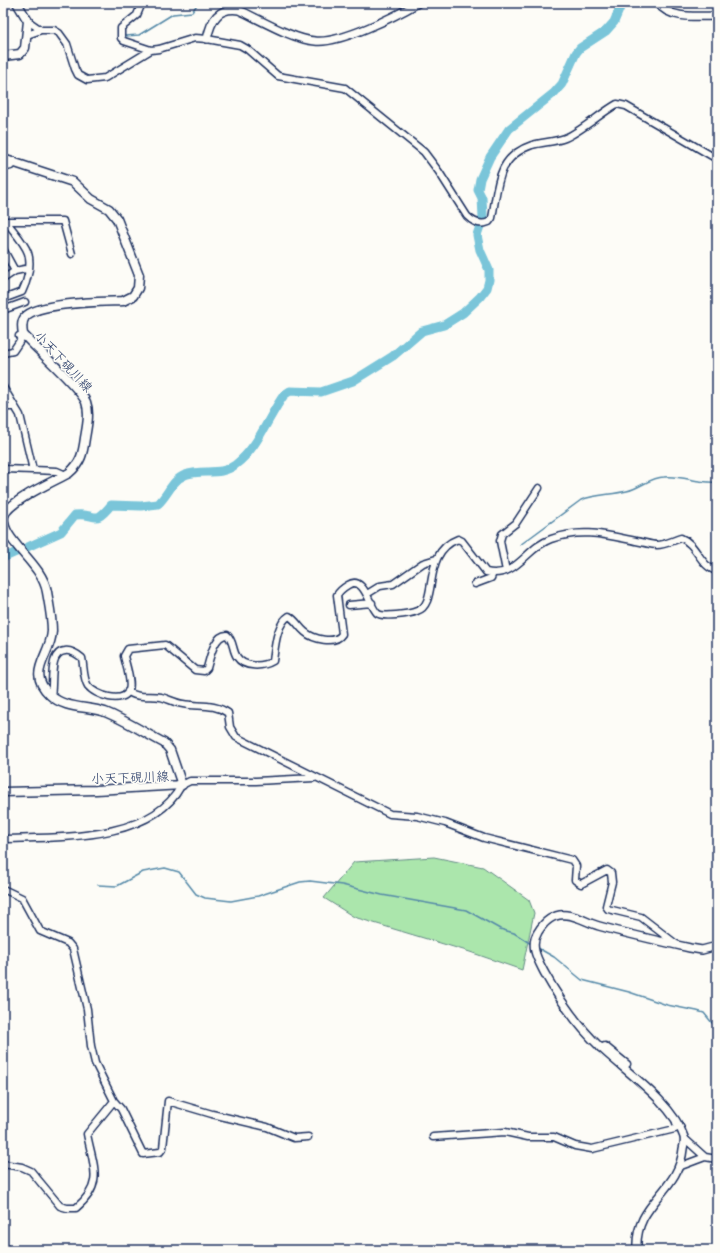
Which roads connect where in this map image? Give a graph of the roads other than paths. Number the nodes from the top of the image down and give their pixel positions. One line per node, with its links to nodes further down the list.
1 (17, 3): 6 (main road)
2 (142, 3): 10 (street)
3 (418, 3): 9 (street)
4 (658, 3): 5 (street)
5 (717, 16)
6 (28, 21): 7 (street); 8 (main road)
7 (41, 30): 8 (street); 10 (street)
8 (27, 35): 11 (main road)
9 (208, 38): 10 (street); 13 (street)
10 (151, 50)
11 (3, 56)
12 (3, 159): 14 (main road, 小天下硯川線)
13 (717, 159)
14 (14, 161): 15 (street); 31 (main road, 小天下硯川線)
15 (3, 168)
16 (3, 249): 18 (street)
17 (72, 254): 19 (street)
18 (15, 271): 19 (street); 20 (street)
19 (28, 271): 21 (street)
20 (3, 279)
21 (3, 299)
22 (25, 302): 23 (street)
23 (3, 310)
24 (19, 336): 25 (street)
25 (3, 353)
26 (3, 387): 28 (street)
27 (3, 407): 28 (street)
28 (14, 407): 30 (street)
29 (3, 470): 30 (street)
30 (34, 470): 31 (street)
31 (66, 475): 42 (main road, 小天下硯川線)
32 (539, 488): 34 (street)
33 (436, 559): 36 (street); 38 (street); 39 (street)
34 (506, 571): 35 (street); 36 (street)
35 (717, 571)
36 (492, 573): 37 (street)
37 (475, 584)
38 (367, 594): 39 (street); 41 (street)
39 (372, 602): 40 (street)
40 (350, 605)
41 (128, 691): 42 (street); 43 (street)
42 (51, 696): 44 (main road, 小天下硯川線)
43 (316, 778): 44 (street); 48 (street)
44 (181, 786): 45 (main road, 小天下硯川線); 46 (street)
45 (3, 792)
46 (3, 839)
47 (3, 889): 52 (street)
48 (678, 945): 49 (street); 50 (street)
49 (717, 946)
50 (600, 1048): 51 (street); 53 (street)
51 (627, 1064)
52 (114, 1101): 54 (street); 59 (street)
53 (675, 1119): 55 (street); 56 (street)
54 (308, 1137)
55 (433, 1137)
56 (684, 1138): 57 (street); 60 (street)
57 (705, 1157): 58 (street); 60 (street)
58 (717, 1159)
59 (3, 1164)
60 (681, 1166): 61 (street)
61 (637, 1250)

